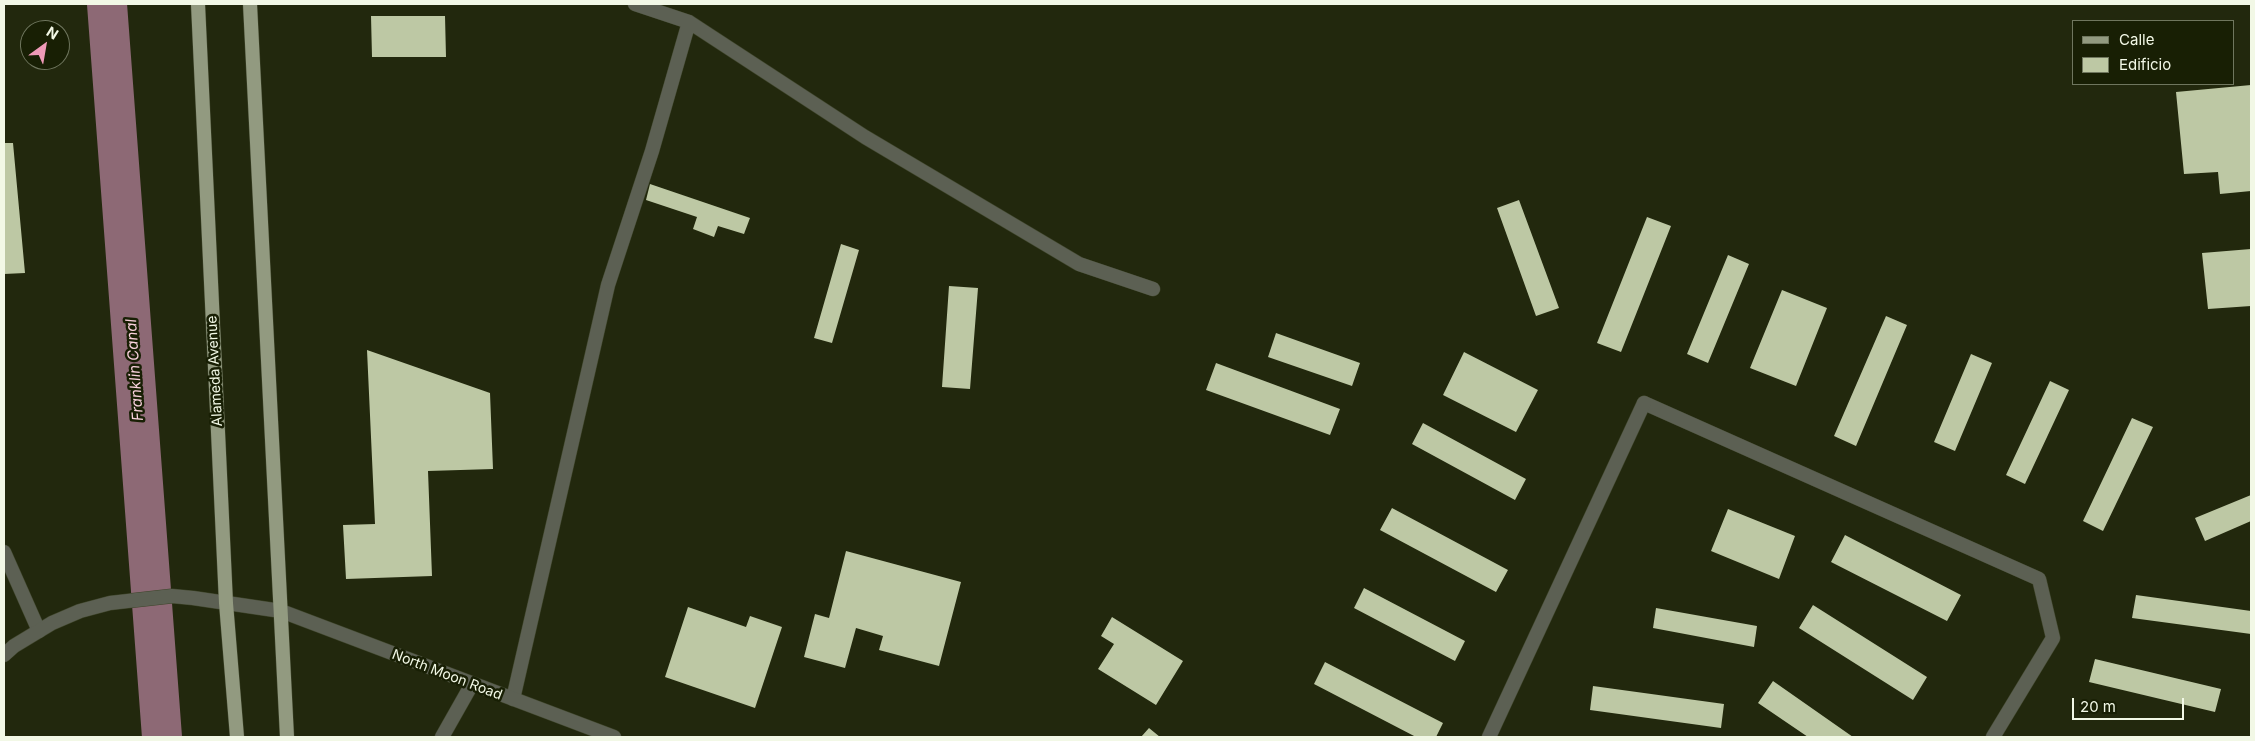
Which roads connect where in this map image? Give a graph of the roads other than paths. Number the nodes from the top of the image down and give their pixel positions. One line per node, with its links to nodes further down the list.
1 (198, 4): 7 (main road, Alameda Avenue)
2 (250, 4): 8 (main road)
3 (635, 4): 4 (street)
4 (689, 22): 5 (street); 12 (street)
5 (1153, 289)
6 (4, 552): 9 (street)
7 (226, 603): 8 (street, North Moon Road); 9 (street, North Moon Road); 14 (main road, Alameda Avenue)
8 (281, 611): 11 (street, North Moon Road); 15 (main road)
9 (39, 631): 10 (street, North Moon Road)
10 (4, 655)
11 (472, 684): 12 (street, North Moon Road); 16 (street)
12 (513, 699): 13 (street, North Moon Road)
13 (594, 734): 17 (street, North Moon Road)
14 (237, 737)
15 (287, 737)
16 (442, 737)
17 (614, 737)
18 (1489, 737): 19 (street)
19 (1993, 737)

